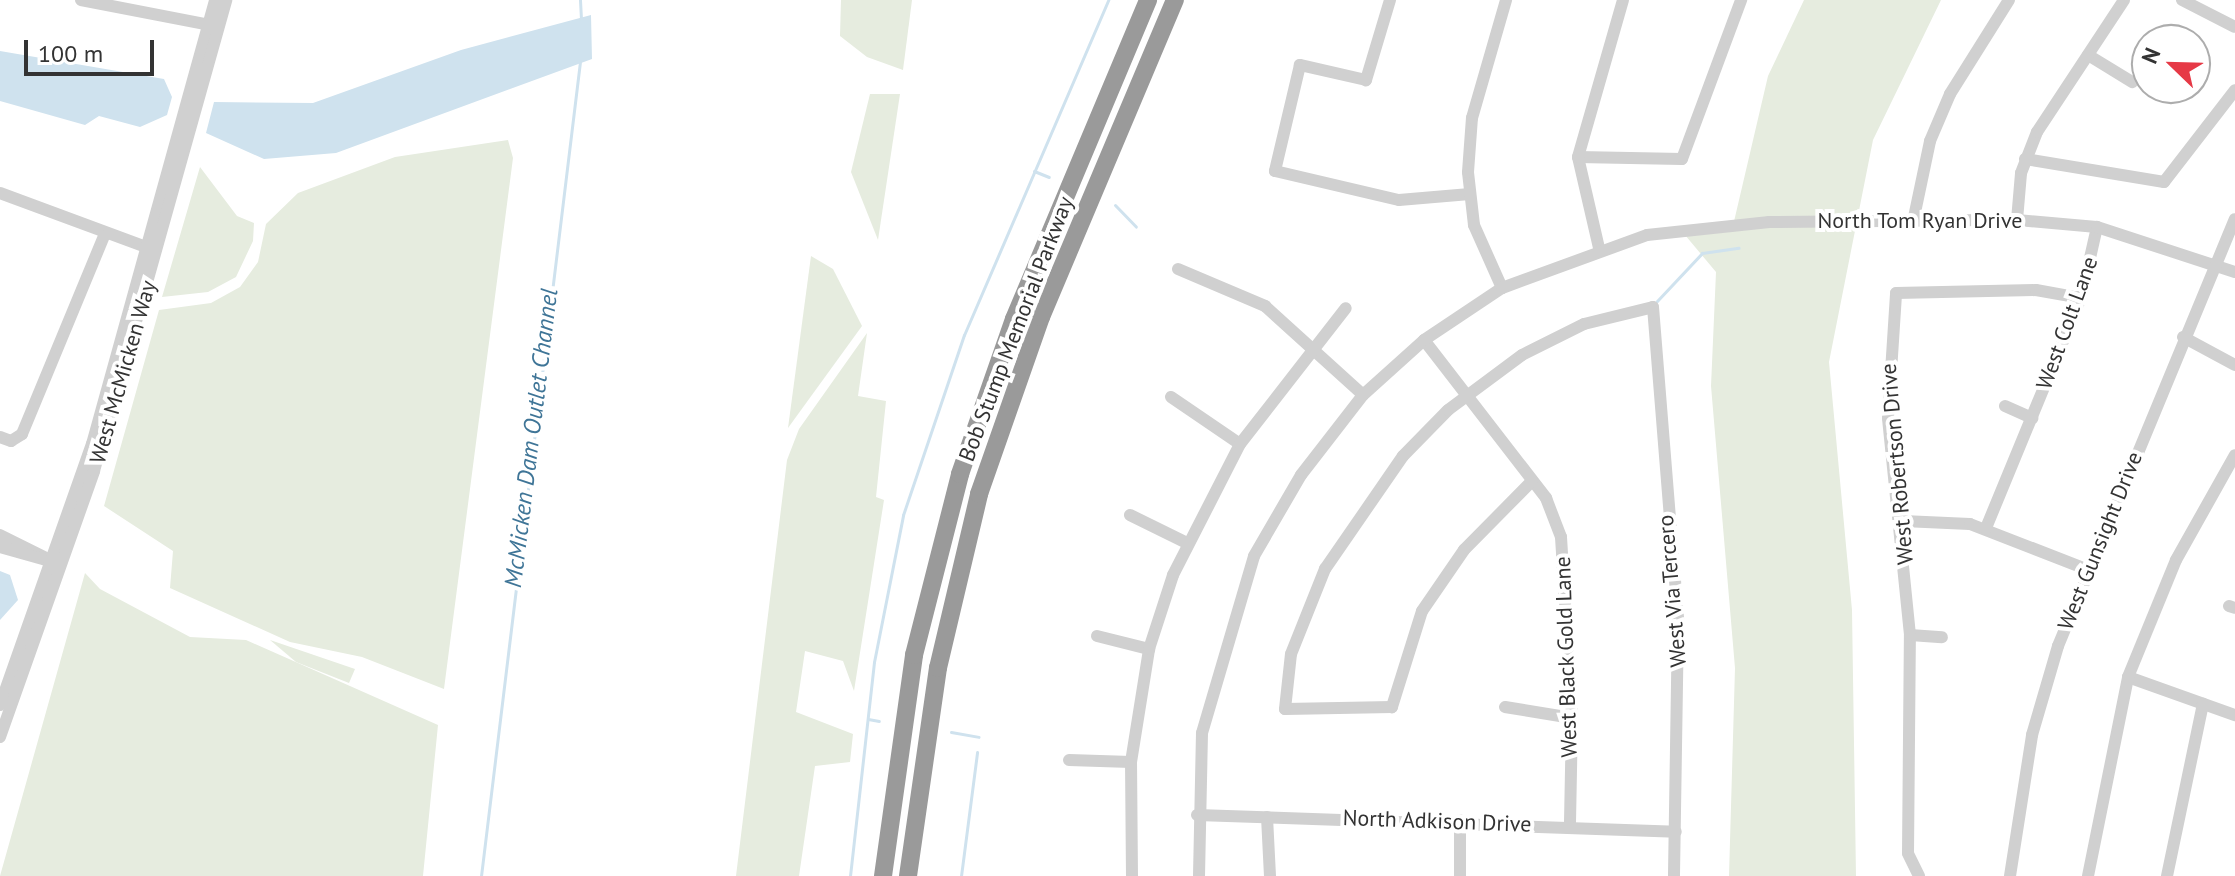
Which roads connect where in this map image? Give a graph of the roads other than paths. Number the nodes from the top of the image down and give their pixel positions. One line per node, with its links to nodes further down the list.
1 (81, 0): 13 (street)
2 (215, 0): 14 (street, West McMicken Way)
3 (226, 0): 14 (street, West McMicken Way)
4 (1148, 0): 75 (highway, Bob Stump Memorial Parkway)
5 (1175, 0): 76 (highway, Bob Stump Memorial Parkway)
6 (1390, 0): 22 (street)
7 (1506, 0): 22 (street)
8 (1623, 0): 19 (street)
9 (1741, 0): 19 (street)
10 (2009, 0): 25 (street)
11 (2124, 0): 16 (street)
12 (2182, 0): 15 (street)
13 (112, 3): 14 (street)
14 (213, 25): 29 (street, West McMicken Way)
15 (2235, 27)
16 (2088, 55): 17 (street); 20 (street)
17 (2131, 81)
18 (2235, 90): 20 (street)
19 (1578, 157): 28 (street)
20 (2025, 159): 24 (street)
21 (0, 193): 27 (street)
22 (1470, 194): 33 (street)
23 (2235, 219): 30 (street, West Gunsight Drive)
24 (2017, 220): 25 (street, North Tom Ryan Drive); 26 (street, North Tom Ryan Drive)
25 (1913, 222): 28 (street, North Tom Ryan Drive)
26 (2097, 227): 30 (street, North Tom Ryan Drive); 34 (street, West Colt Lane)
27 (104, 236): 29 (street); 45 (street)
28 (1599, 248): 33 (street, North Tom Ryan Drive)
29 (152, 249): 55 (street, West McMicken Way)
30 (2213, 260): 32 (street, North Tom Ryan Drive); 36 (street, West Gunsight Drive)
31 (1178, 269): 38 (street)
32 (2235, 272)
33 (1502, 288): 37 (street, North Tom Ryan Drive)
34 (2081, 298): 44 (street, West Colt Lane); 50 (street, West Robertson Drive)
35 (1346, 308): 38 (street)
36 (2183, 337): 39 (street); 56 (street, West Gunsight Drive)
37 (1424, 340): 40 (street, North Tom Ryan Drive); 41 (street, West Black Gold Lane)
38 (1314, 351): 40 (street); 46 (street)
39 (2235, 365)
40 (1363, 395): 70 (street, North Tom Ryan Drive)
41 (1466, 395): 48 (street, West Black Gold Lane); 48 (street); 74 (street, West Via Tercero)
42 (1171, 397): 46 (street)
43 (2005, 406): 44 (street, West Colt Lane)
44 (2032, 418): 51 (street, West Colt Lane)
45 (0, 437)
46 (1240, 444): 53 (street)
47 (2235, 455): 61 (street)
48 (1532, 481): 66 (street, West Black Gold Lane)
49 (1130, 515): 53 (street)
50 (1903, 521): 51 (street); 57 (street, West Robertson Drive)
51 (1986, 528): 56 (street)
52 (0, 535): 55 (street)
53 (1187, 543): 60 (street)
54 (0, 547): 55 (street)
55 (56, 562): 63 (street, West McMicken Way); 67 (street, West McMicken Way)
56 (2086, 569): 83 (street, West Gunsight Drive)
57 (1910, 635): 59 (street); 82 (street, West Robertson Drive)
58 (1097, 636): 60 (street)
59 (1942, 637)
60 (1149, 649): 69 (street)
61 (2128, 677): 62 (street); 84 (street)
62 (2203, 704): 65 (street); 85 (street)
63 (0, 705)
64 (1505, 707): 66 (street)
65 (2235, 715)
66 (1572, 718): 73 (street, West Black Gold Lane)
67 (0, 737)
68 (1069, 760): 69 (street)
69 (1131, 762): 77 (street)
70 (1197, 815): 71 (street, North Adkison Drive); 78 (street, North Tom Ryan Drive)
71 (1267, 817): 72 (street, North Adkison Drive); 79 (street)
72 (1460, 820): 73 (street, North Adkison Drive); 80 (street)
73 (1570, 827): 74 (street, North Adkison Drive)
74 (1676, 832): 81 (street, West Via Tercero)
75 (883, 876)
76 (908, 876)
77 (1132, 876)
78 (1199, 876)
79 (1270, 876)
80 (1460, 876)
81 (1674, 876)
82 (1919, 876)
83 (2010, 876)
84 (2088, 876)
85 (2167, 876)

